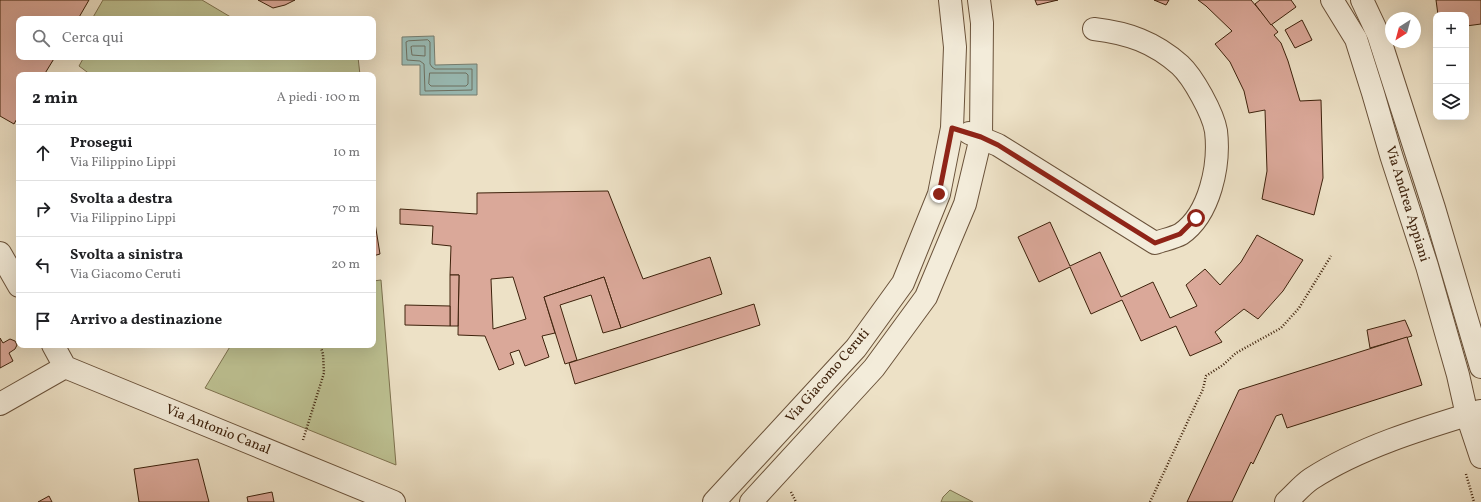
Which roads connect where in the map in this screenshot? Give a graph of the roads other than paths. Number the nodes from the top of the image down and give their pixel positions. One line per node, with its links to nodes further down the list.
1 (950, 0): 6 (street, Via Giacomo Ceruti)
2 (979, 0): 7 (street, Via Giacomo Ceruti)
3 (1332, 0): 14 (street, Via Andrea Appiani)
4 (1362, 0): 12 (street, Via Andrea Appiani)
5 (1094, 29): 7 (street)
6 (952, 128): 7 (street); 17 (street, Via Giacomo Ceruti)
7 (981, 137): 18 (street, Via Giacomo Ceruti)
8 (0, 253): 9 (street)
9 (16, 281)
10 (55, 348): 11 (street)
11 (66, 367): 13 (street); 16 (street, Via Antonio Canal)
12 (1481, 367)
13 (0, 404)
14 (1474, 413): 15 (street, Via Andrea Appiani); 19 (street)
15 (1481, 457)
16 (394, 502)
17 (714, 502)
18 (751, 502)
19 (1286, 502)

